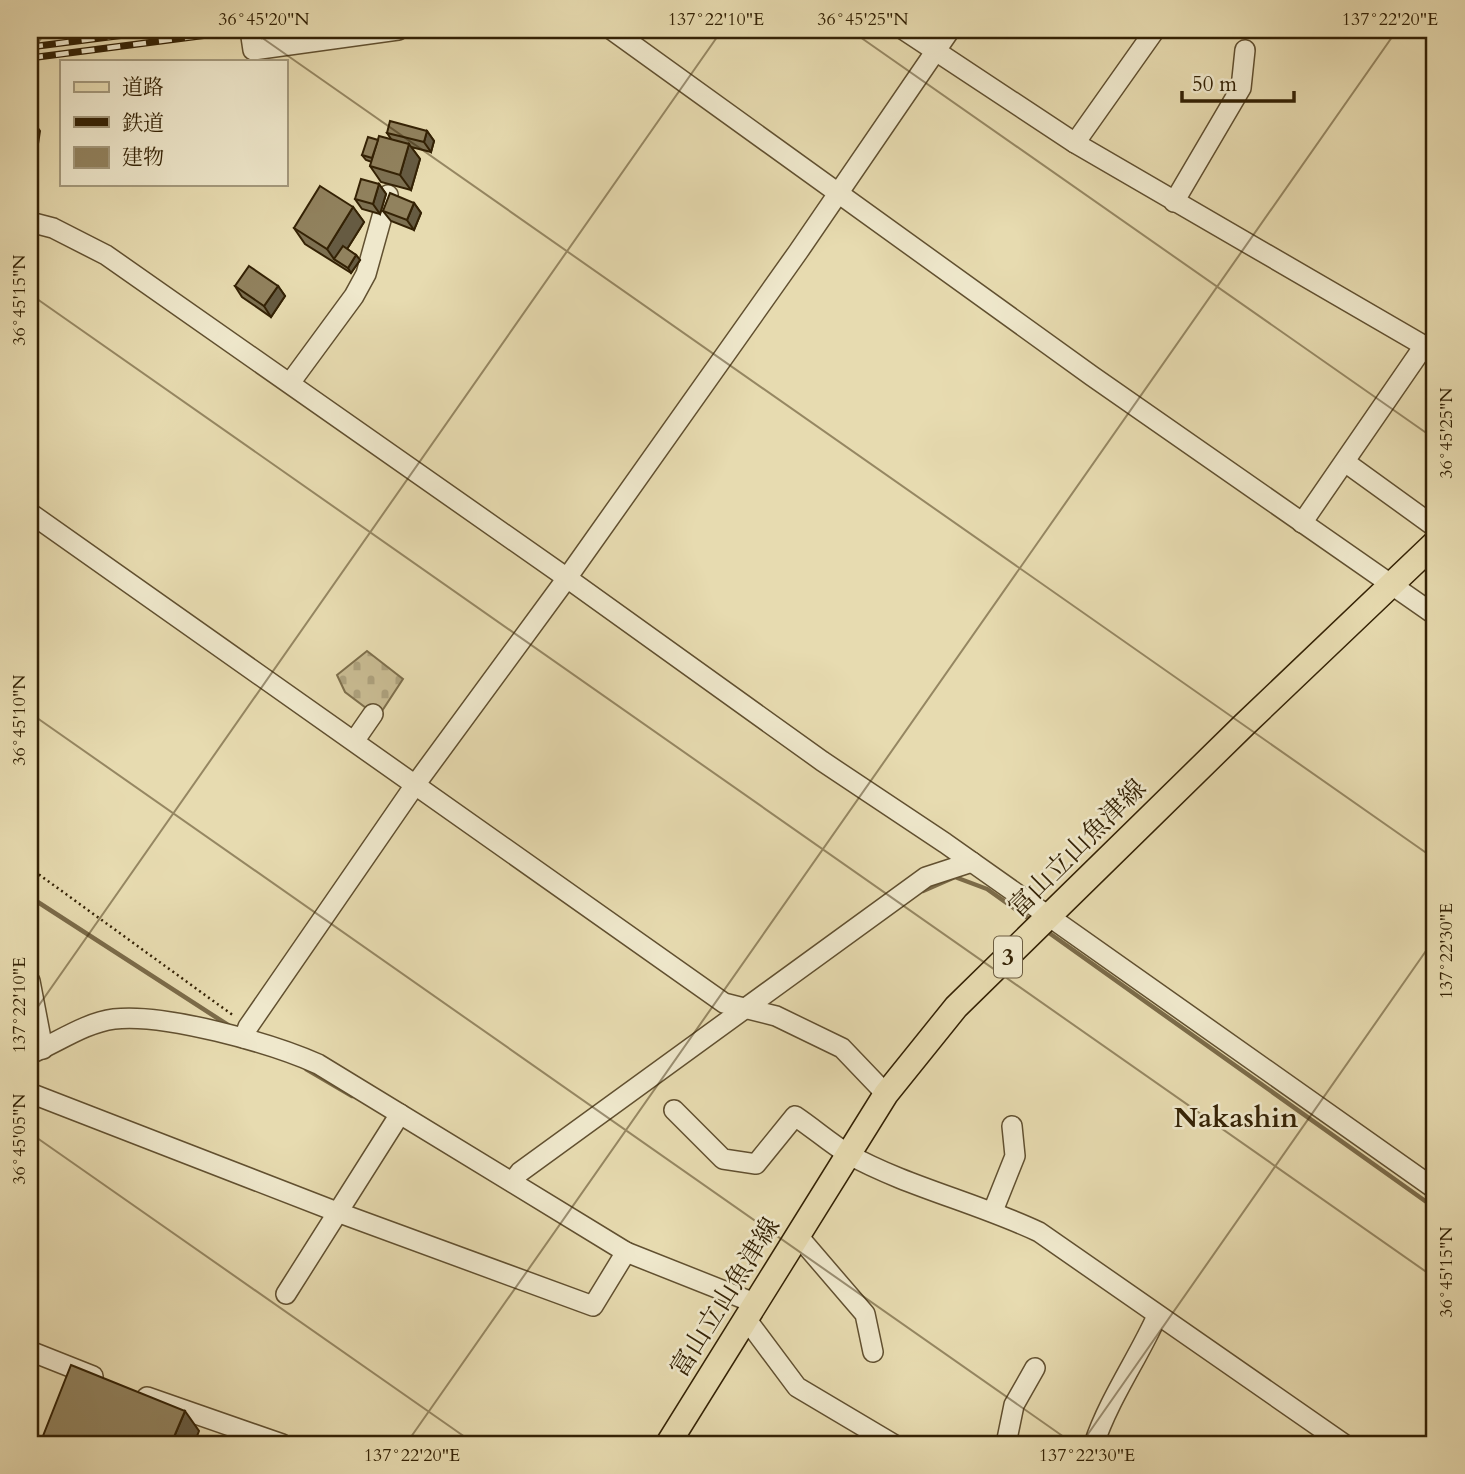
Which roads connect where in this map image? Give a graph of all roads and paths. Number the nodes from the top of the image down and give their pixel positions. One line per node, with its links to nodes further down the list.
1 (250, 30): 2 (street)
2 (398, 30)
3 (612, 30): 10 (street)
4 (904, 30): 8 (street)
5 (950, 30): 8 (street)
6 (1155, 30): 9 (street)
7 (1245, 50): 12 (street)
8 (934, 52): 9 (street); 10 (street)
9 (1075, 143): 12 (street)
10 (838, 191): 18 (street); 21 (street)
11 (388, 195): 15 (street)
12 (1174, 202): 14 (street)
13 (30, 222): 15 (street)
14 (1430, 349): 16 (street)
15 (290, 383): 21 (street)
16 (1345, 462): 18 (street); 19 (street)
17 (30, 513): 25 (street)
18 (1302, 523): 22 (street)
19 (1435, 527)
20 (1435, 542): 22 (main road, 富山立山魚津線 / 3)
21 (568, 578): 26 (street); 27 (street)
22 (1391, 585): 23 (street); 29 (main road, 富山立山魚津線 / 3)
23 (1435, 615)
24 (373, 714): 25 (street)
25 (355, 740): 26 (street)
26 (415, 785): 31 (street); 32 (street)
27 (972, 862): 29 (street); 31 (street)
28 (30, 868): 32 (path)
29 (1048, 918): 35 (main road, 富山立山魚津線 / 3); 41 (street)
30 (30, 981): 33 (street)
31 (743, 1009): 35 (street); 40 (street)
32 (246, 1032): 33 (street); 37 (street)
33 (37, 1051)
34 (30, 1093): 43 (street)
35 (886, 1094): 39 (main road, 富山立山魚津線 / 3)
36 (674, 1110): 39 (street)
37 (400, 1114): 40 (street); 43 (street)
38 (1012, 1126): 42 (street)
39 (848, 1154): 42 (street); 44 (main road, 富山立山魚津線 / 3)
40 (513, 1181): 45 (street)
41 (1435, 1189)
42 (993, 1211): 48 (street)
43 (337, 1212): 45 (street); 46 (street)
44 (798, 1236): 47 (main road, 富山立山魚津線 / 3); 50 (street)
45 (626, 1252): 47 (street)
46 (286, 1294)
47 (752, 1312): 53 (main road, 富山立山魚津線 / 3); 54 (street)
48 (1157, 1317): 56 (street); 57 (street)
49 (30, 1351): 52 (street)
50 (873, 1352)
51 (1035, 1367): 55 (street)
52 (282, 1444)
53 (668, 1444)
54 (893, 1444)
55 (1006, 1444)
56 (1094, 1444)
57 (1344, 1444)

